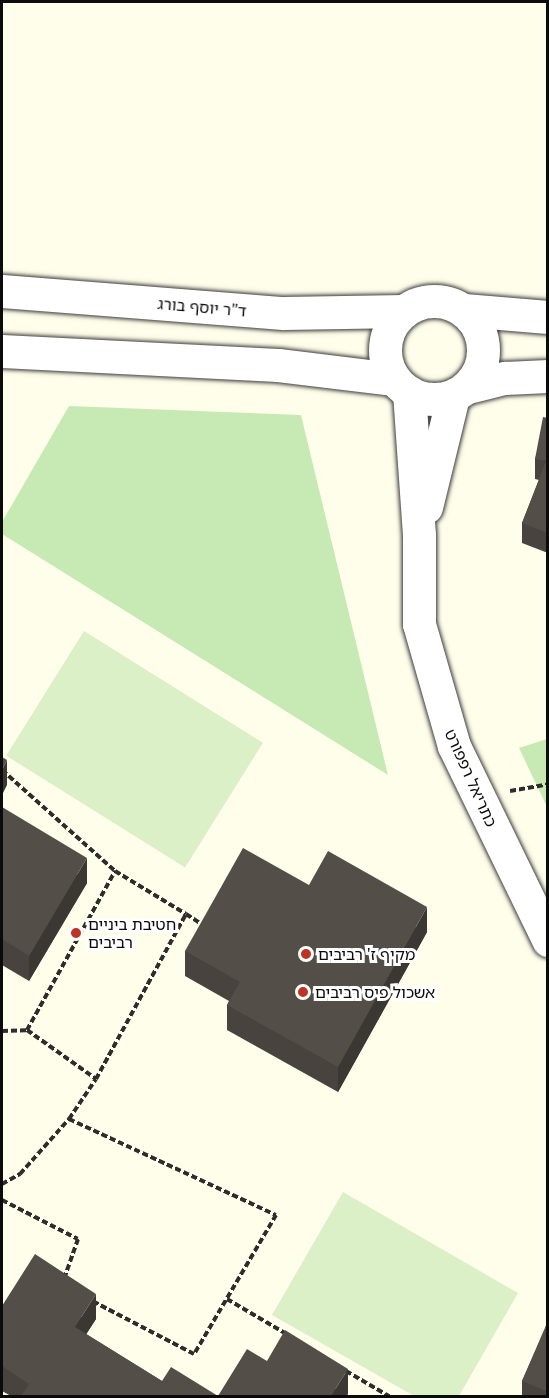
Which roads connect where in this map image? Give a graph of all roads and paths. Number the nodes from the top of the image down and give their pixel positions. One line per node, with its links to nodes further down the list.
1 (2, 291): 3 (street, ד"ר יוסף בורג)
2 (464, 310): 3 (street); 4 (street); 8 (street)
3 (404, 311): 7 (street)
4 (548, 317)
5 (2, 351): 7 (street)
6 (548, 376): 8 (street)
7 (401, 386): 8 (street); 9 (street, כתריאל רפפורט)
8 (460, 392): 9 (street, כתריאל רפפורט)
9 (419, 535): 14 (street, כתריאל רפפורט)
10 (2, 770): 11 (path)
11 (115, 871): 12 (path); 15 (path)
12 (186, 914): 13 (path); 17 (path)
13 (211, 930)
14 (548, 940)
15 (27, 1030): 16 (path); 17 (path)
16 (2, 1031)
17 (96, 1079): 18 (path)
18 (69, 1119): 19 (path); 23 (path)
19 (2, 1184)
20 (2, 1200): 21 (path)
21 (62, 1285)
22 (82, 1295): 23 (path)
23 (227, 1299): 24 (path)
24 (298, 1341)
25 (338, 1366): 26 (path)
26 (389, 1396)

